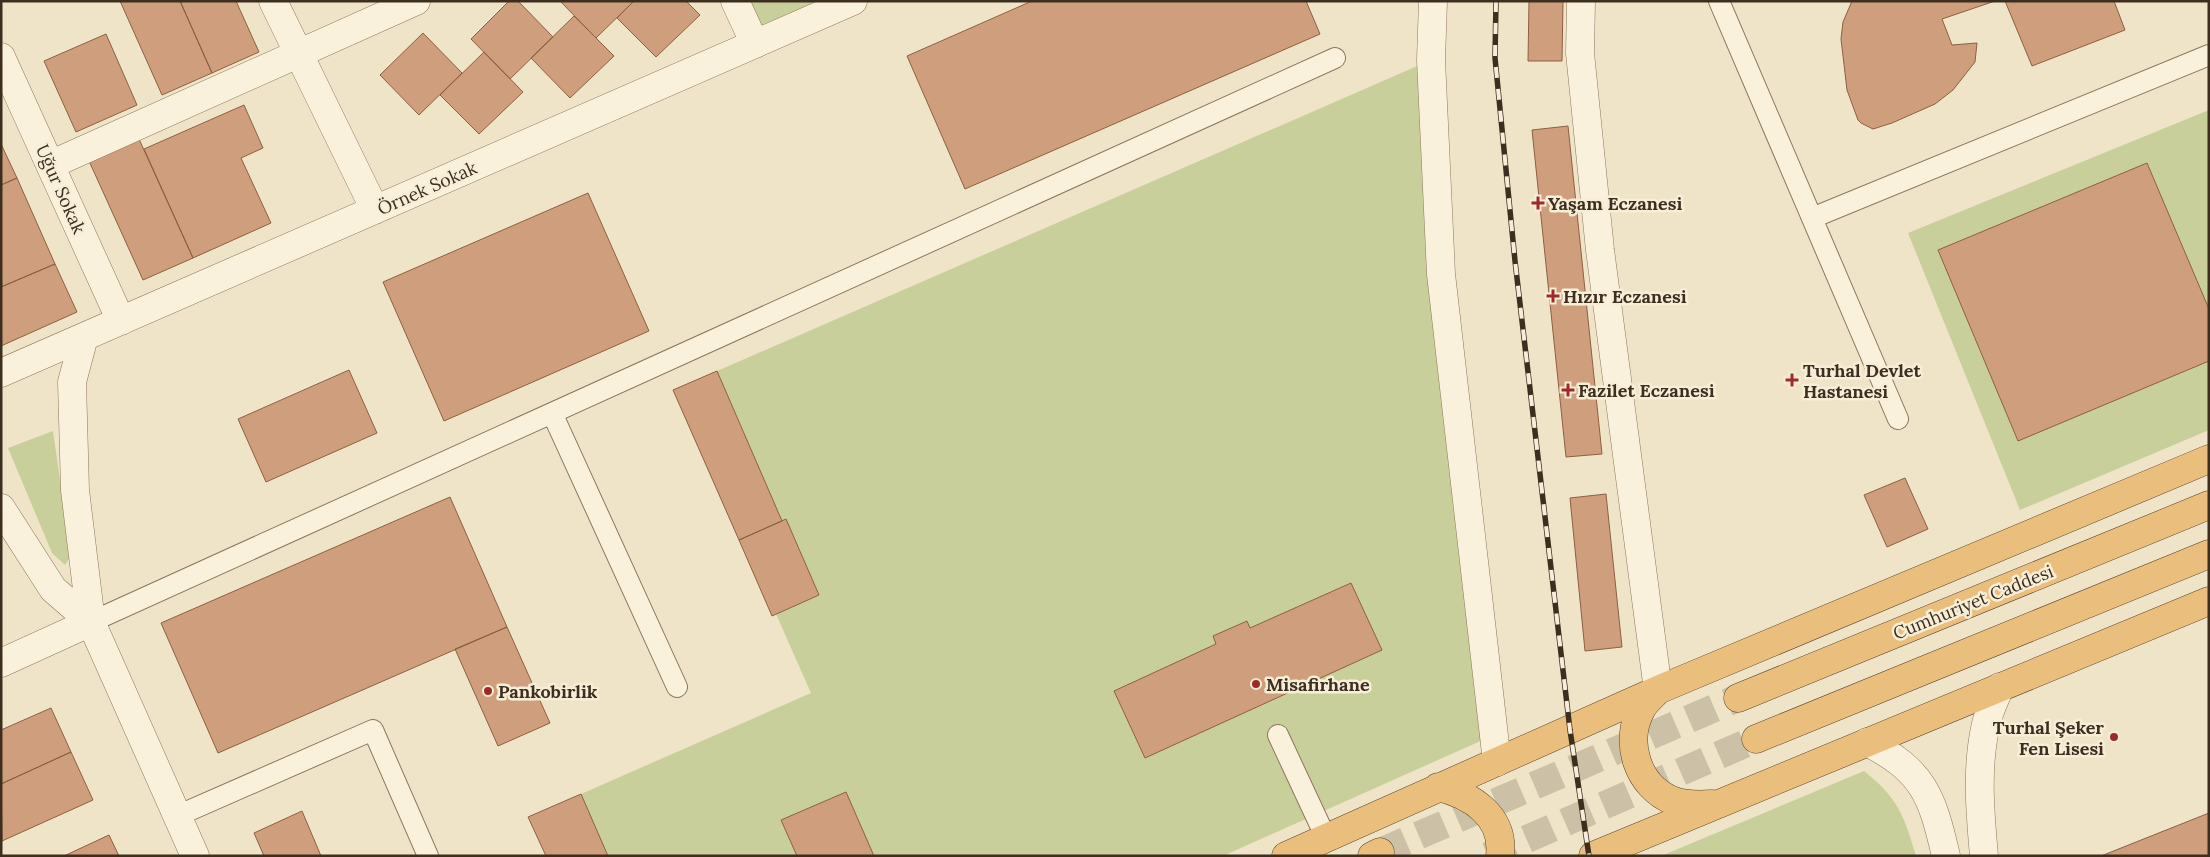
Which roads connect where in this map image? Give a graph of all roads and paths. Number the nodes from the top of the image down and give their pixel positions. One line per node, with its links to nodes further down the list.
1 (273, 1): 9 (street)
2 (416, 1): 9 (street)
3 (735, 1): 8 (street)
4 (852, 1): 8 (street, Örnek Sokak)
5 (1433, 1): 35 (street)
6 (1581, 1): 30 (street)
7 (1719, 1): 15 (lane)
8 (755, 44): 14 (street, Örnek Sokak)
9 (299, 54): 13 (street); 14 (street)
10 (2209, 55): 15 (lane)
11 (1, 57): 13 (street, Uğur Sokak)
12 (1335, 58): 19 (lane)
13 (50, 165): 16 (street, Uğur Sokak)
14 (375, 210): 16 (street, Örnek Sokak)
15 (1812, 218): 20 (lane)
16 (121, 321): 17 (street, Örnek Sokak)
17 (84, 337): 18 (street, Örnek Sokak); 26 (street)
18 (1, 373)
19 (552, 413): 26 (lane); 28 (lane)
20 (1898, 420)
21 (2209, 458): 30 (highway)
22 (2209, 505): 31 (highway, Cumhuriyet Caddesi)
23 (1, 508): 26 (street)
24 (2209, 554): 33 (highway)
25 (2209, 602): 29 (highway)
26 (91, 622): 27 (street); 38 (street)
27 (1, 663)
28 (677, 687)
29 (2000, 687): 34 (highway); 46 (street)
30 (1658, 690): 35 (highway); 37 (highway)
31 (1738, 698)
32 (1278, 735): 39 (lane)
33 (1756, 739)
34 (1867, 742): 37 (highway); 45 (street)
35 (1497, 762): 36 (highway)
36 (1438, 787): 39 (highway); 43 (highway)
37 (1721, 803): 44 (highway)
38 (177, 816): 40 (street); 41 (lane)
39 (1326, 838): 42 (highway)
40 (195, 856)
41 (428, 856)
42 (1286, 856)
43 (1500, 856)
44 (1593, 856)
45 (1946, 856)
46 (1984, 856)

